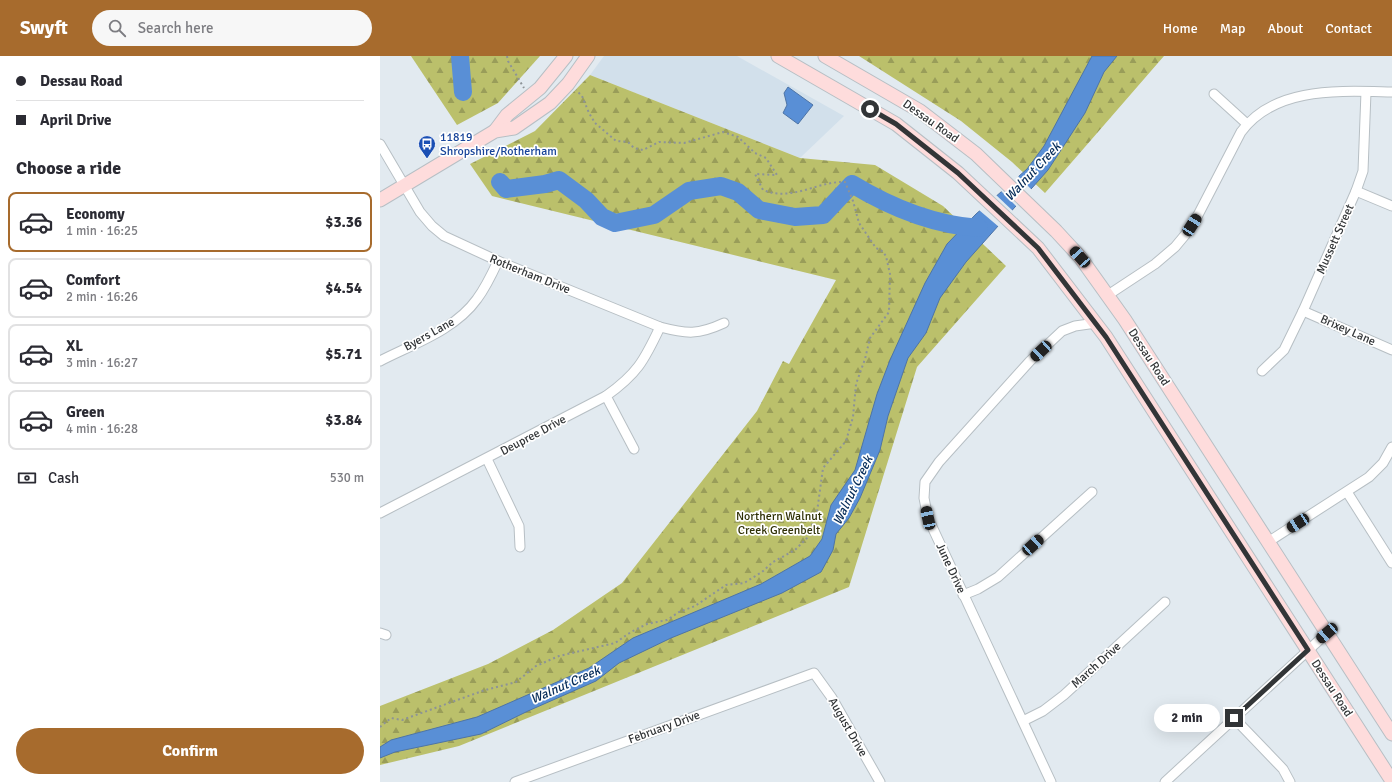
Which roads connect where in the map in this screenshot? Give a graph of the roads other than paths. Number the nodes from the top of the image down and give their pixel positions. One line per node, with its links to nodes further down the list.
1 (566, 56): 9 (main road)
2 (588, 56): 9 (main road)
3 (778, 56): 19 (main road, Dessau Road)
4 (825, 56): 16 (main road, Dessau Road)
5 (1366, 92): 6 (street); 8 (street); 12 (street, Mussett Street)
6 (1392, 92)
7 (1214, 94): 8 (street)
8 (1247, 124): 16 (street)
9 (495, 131): 11 (main road)
10 (380, 144): 11 (street, Rotherham Drive)
11 (405, 185): 13 (main road); 15 (street, Rotherham Drive)
12 (1356, 191): 14 (street); 17 (street, Mussett Street)
13 (380, 200)
14 (1392, 206)
15 (498, 261): 20 (street, Rotherham Drive); 22 (street, Byers Lane)
16 (1108, 295): 31 (main road, Dessau Road)
17 (1303, 311): 21 (street, Brixey Lane); 23 (street, Mussett Street)
18 (724, 323): 20 (street, Rotherham Drive)
19 (1096, 323): 34 (street, June Drive); 37 (main road, Dessau Road)
20 (660, 327): 24 (street, Deupree Drive)
21 (1392, 350)
22 (380, 361)
23 (1262, 371)
24 (606, 396): 26 (street); 27 (street, Deupree Drive)
25 (1392, 447): 29 (street)
26 (634, 449)
27 (487, 459): 30 (street, Deupree Drive); 32 (street)
28 (1092, 492): 34 (street)
29 (1347, 492): 31 (street); 33 (street)
30 (380, 513)
31 (1268, 542): 36 (main road, Dessau Road)
32 (520, 547)
33 (1392, 563)
34 (963, 595): 40 (street, June Drive)
35 (1165, 602): 40 (street, March Drive)
36 (1327, 633): 37 (street); 41 (main road, Dessau Road)
37 (1308, 650): 39 (street); 42 (main road, Dessau Road)
38 (814, 673): 43 (street, February Drive); 44 (street, August Drive)
39 (1234, 718): 46 (street); 47 (street)
40 (1023, 721): 45 (street, June Drive)
41 (1392, 734)
42 (1392, 781)
43 (515, 782)
44 (880, 782)
45 (1051, 782)
46 (1165, 782)
47 (1290, 782)

